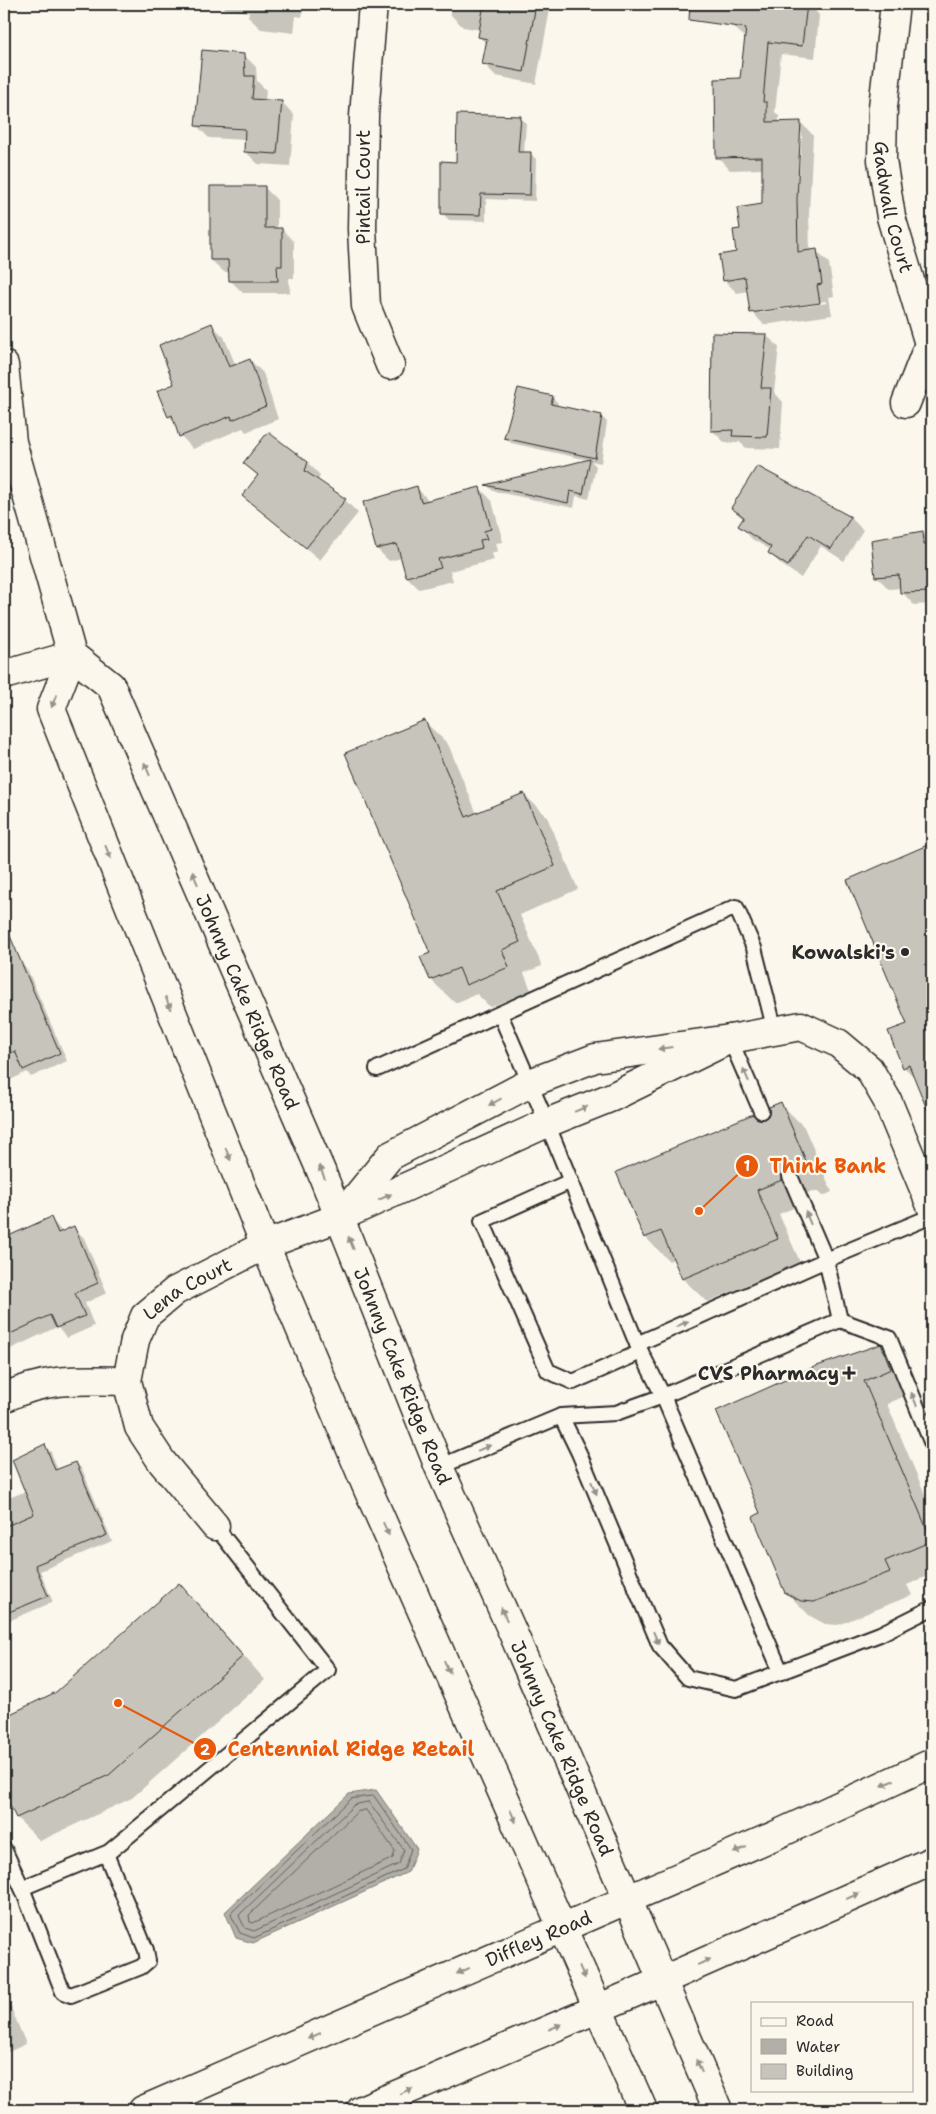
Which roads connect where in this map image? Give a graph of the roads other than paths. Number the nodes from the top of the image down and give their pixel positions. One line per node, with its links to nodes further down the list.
1 (373, 4): 4 (street, Pintail Court)
2 (895, 4): 5 (street, Gadwall Court)
3 (4, 365): 6 (street)
4 (390, 365)
5 (906, 403)
6 (72, 656): 7 (street); 19 (street, Johnny Cake Ridge Road, one-way to 6); 20 (street, one-way to 20)
7 (4, 675)
8 (500, 1014): 9 (lane); 11 (lane); 12 (lane)
9 (775, 1030): 10 (street); 17 (street)
10 (730, 1039): 12 (street, one-way to 12); 13 (lane, one-way to 10); 14 (street, Lena Court, one-way to 10)
11 (378, 1070)
12 (530, 1083): 14 (lane); 19 (street, one-way to 19)
13 (761, 1111)
14 (547, 1123): 16 (lane); 19 (street, Lena Court, one-way to 14)
15 (790, 1176): 21 (lane, one-way to 15)
16 (571, 1181): 23 (lane); 23 (lane)
17 (932, 1208)
18 (932, 1216): 21 (lane)
19 (340, 1217): 20 (street, Lena Court); 29 (street, Johnny Cake Ridge Road, one-way to 19)
20 (265, 1245): 24 (street, Lena Court); 39 (street, one-way to 39)
21 (826, 1260): 22 (lane); 23 (lane, one-way to 21)
22 (840, 1320): 25 (lane); 28 (lane, one-way to 22)
23 (639, 1348): 25 (lane)
24 (127, 1380): 26 (street); 30 (street, Lena Court)
25 (663, 1396): 27 (lane); 32 (lane)
26 (4, 1398)
27 (561, 1416): 29 (lane, one-way to 27); 32 (lane, one-way to 32)
28 (932, 1444)
29 (439, 1467): 38 (street, Johnny Cake Ridge Road, one-way to 29)
30 (214, 1526): 35 (lane)
31 (932, 1608): 32 (lane)
32 (781, 1672)
33 (932, 1762): 38 (street, Diffley Road, one-way to 38)
34 (4, 1849): 37 (lane)
35 (106, 1854): 37 (lane); 37 (lane)
36 (932, 1861): 40 (street, one-way to 36)
37 (22, 1888)
38 (627, 1900): 39 (street, Diffley Road); 40 (street, Johnny Cake Ridge Road)
39 (562, 1928): 41 (street, one-way to 41); 42 (street, Diffley Road, one-way to 42)
40 (662, 1981): 41 (street); 45 (street, Johnny Cake Ridge Road, one-way to 40)
41 (598, 2008): 43 (street, one-way to 41); 44 (street)
42 (143, 2110)
43 (361, 2110)
44 (643, 2110)
45 (718, 2110)

